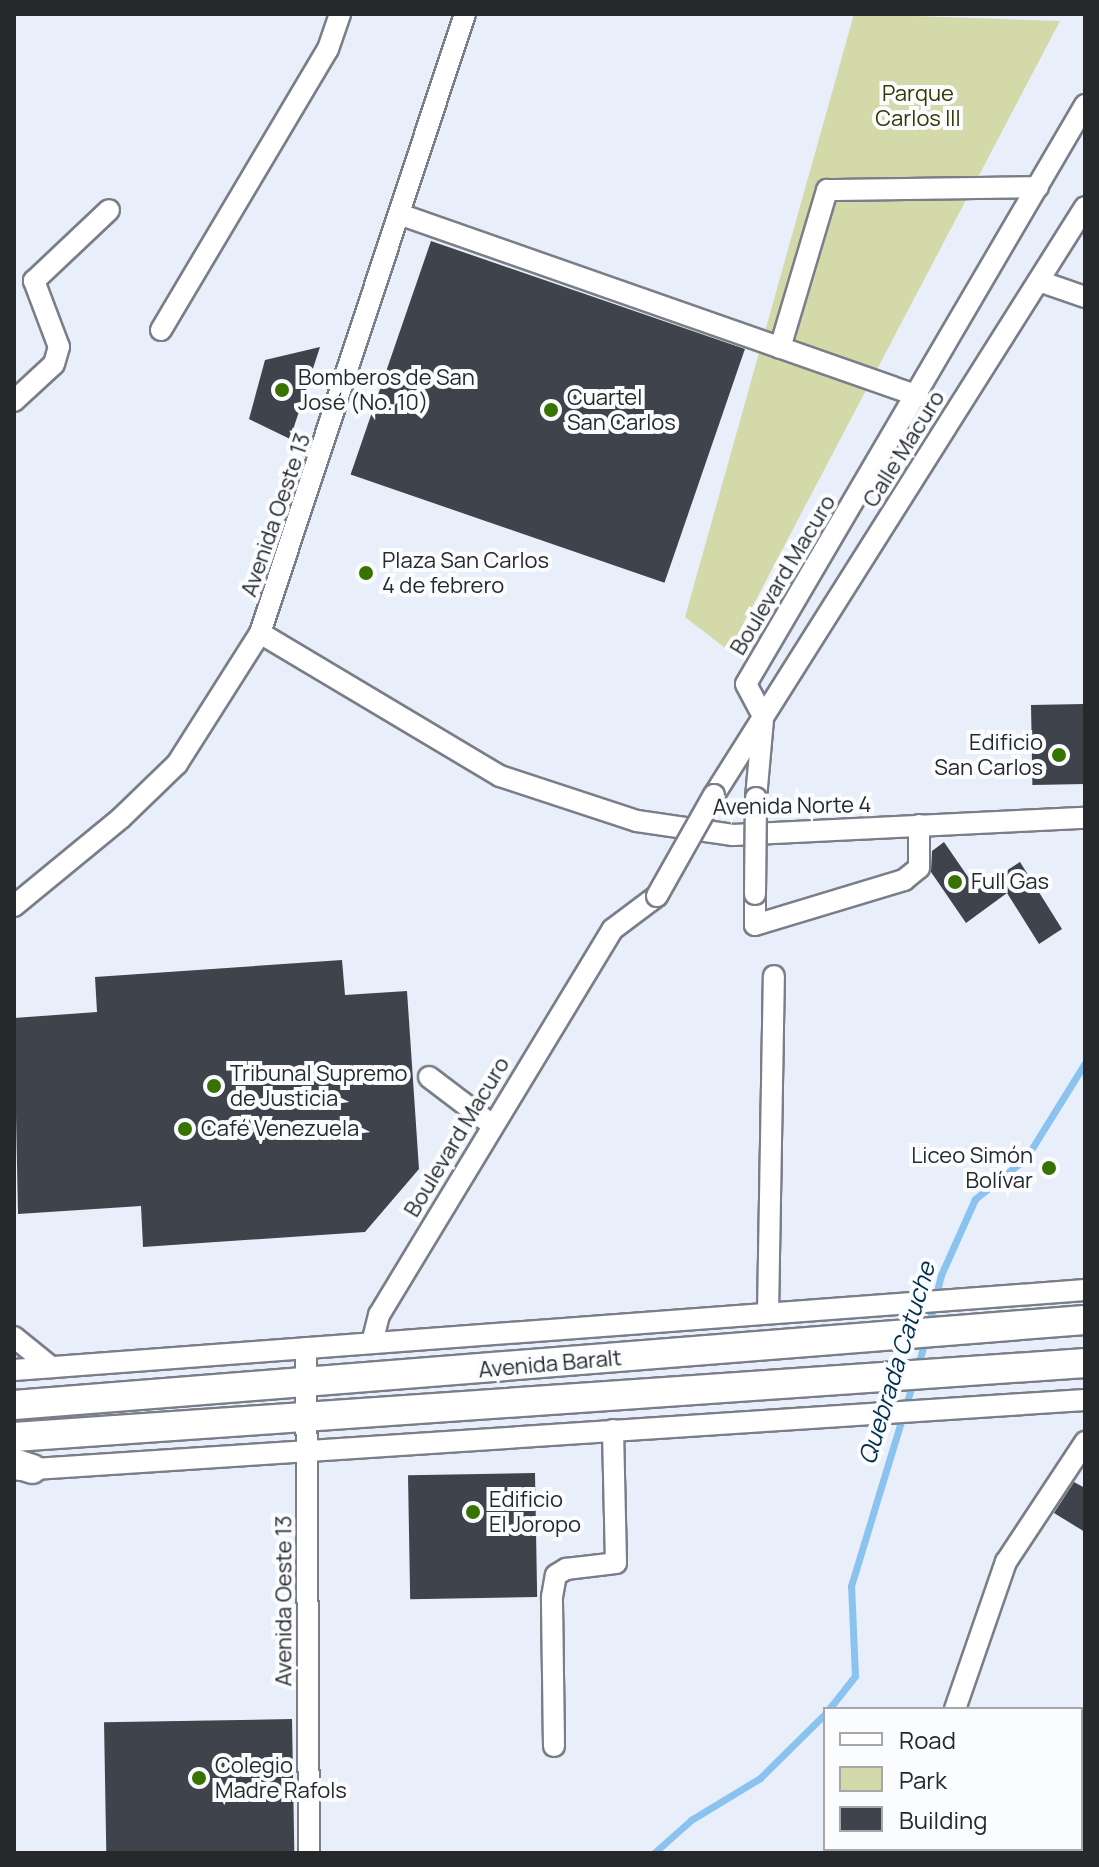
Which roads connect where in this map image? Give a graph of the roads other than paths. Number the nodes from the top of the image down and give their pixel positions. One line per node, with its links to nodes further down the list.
1 (340, 14): 10 (street)
2 (465, 14): 7 (street, Avenida Oeste 13)
3 (1085, 105): 4 (street, Boulevard Macuro)
4 (1038, 187): 11 (street); 12 (street, Boulevard Macuro)
5 (1085, 207): 8 (street, Calle Macuro)
6 (109, 210): 13 (street)
7 (399, 214): 11 (street); 14 (street, Avenida Oeste 13)
8 (1039, 281): 9 (street); 15 (street, Calle Macuro)
9 (1085, 297)
10 (161, 330)
11 (780, 348): 12 (street)
12 (918, 396): 15 (street, Boulevard Macuro)
13 (14, 401)
14 (260, 633): 17 (street, Avenida Norte 4); 18 (street, Avenida Oeste 13)
15 (763, 716): 17 (street, bridge); 21 (street, Boulevard Macuro, bridge)
16 (1085, 818): 17 (street, Avenida Norte 4)
17 (919, 825)
18 (14, 906)
19 (774, 976): 23 (street)
20 (429, 1077): 21 (street)
21 (491, 1124): 26 (street, Boulevard Macuro)
22 (1085, 1290): 23 (street, Avenida Baralt)
23 (768, 1313): 26 (street, Avenida Baralt)
24 (1085, 1320): 31 (main road, Avenida Baralt)
25 (14, 1337): 29 (street)
26 (372, 1343): 27 (street, Avenida Baralt)
27 (306, 1348): 29 (street, Avenida Baralt); 31 (street, Avenida Oeste 13)
28 (1080, 1364): 34 (main road, Avenida Baralt)
29 (51, 1367): 30 (street, Avenida Baralt)
30 (14, 1370)
31 (308, 1385): 33 (main road, Avenida Baralt); 34 (street, Avenida Oeste 13)
32 (1085, 1400): 35 (street)
33 (14, 1405)
34 (310, 1417): 36 (main road, Avenida Baralt); 38 (street, Avenida Oeste 13)
35 (613, 1430): 38 (street); 41 (street)
36 (14, 1437)
37 (1085, 1442): 40 (street)
38 (308, 1451): 39 (street); 42 (street, Avenida Oeste 13)
39 (20, 1468)
40 (956, 1707)
41 (554, 1746)
42 (309, 1853)

